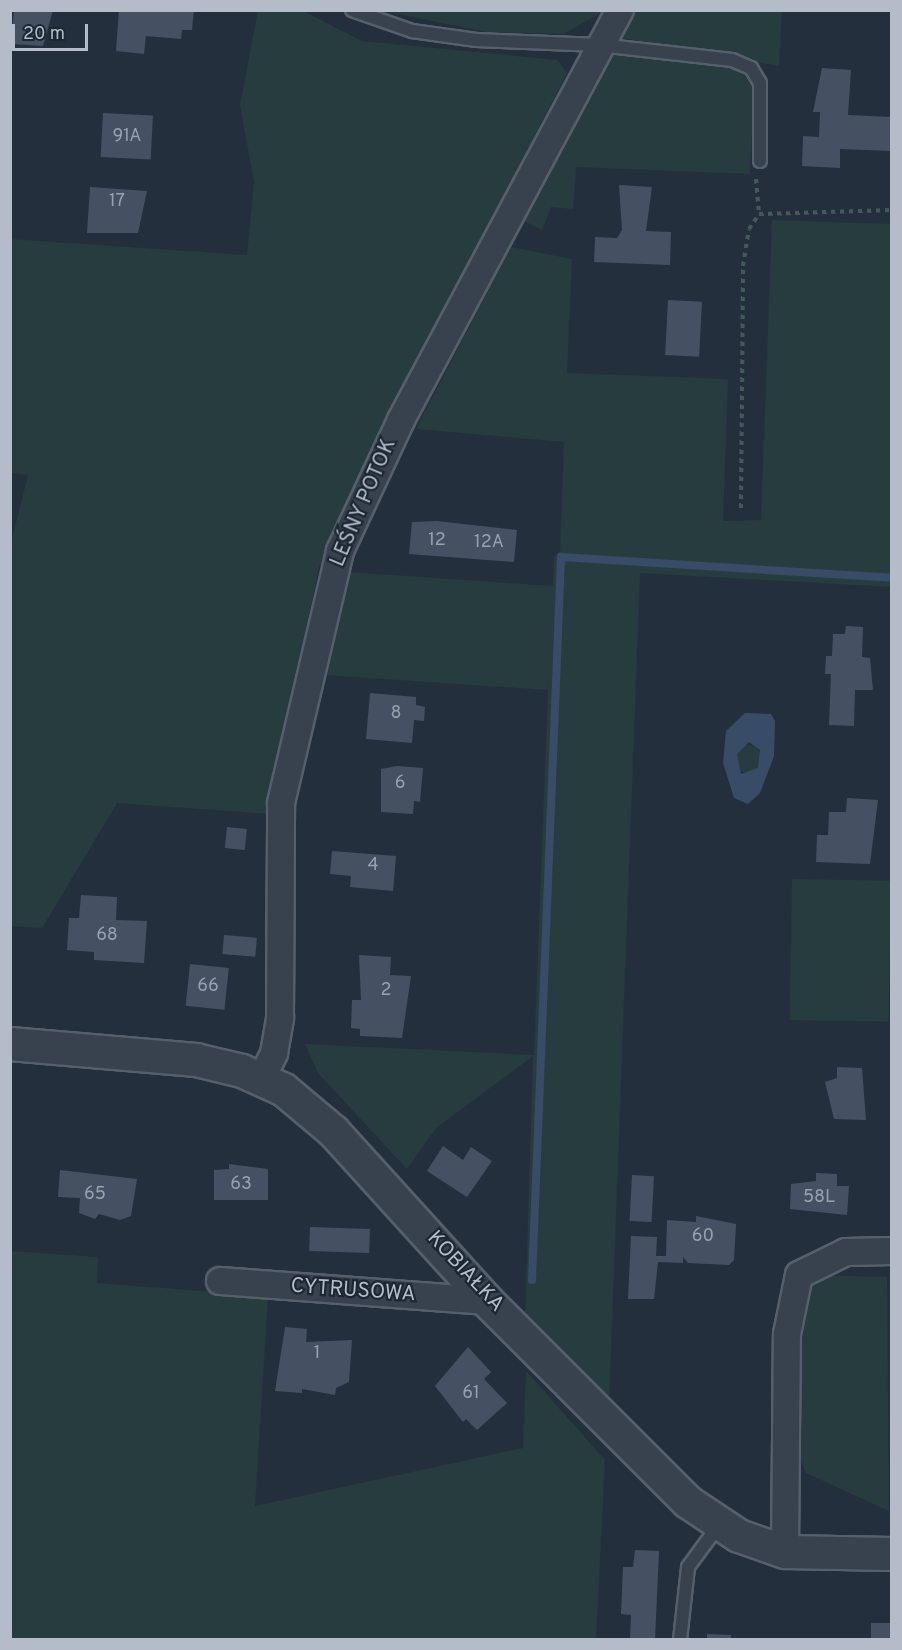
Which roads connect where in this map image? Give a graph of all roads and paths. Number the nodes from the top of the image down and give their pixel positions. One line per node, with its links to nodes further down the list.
1 (352, 10): 3 (lane)
2 (620, 10): 3 (street, LEŚNY POTOK)
3 (599, 45): 4 (lane); 9 (street, LEŚNY POTOK)
4 (760, 161): 6 (path)
5 (891, 210): 6 (path)
6 (759, 214): 7 (path)
7 (741, 508)
8 (10, 1044): 9 (street, KOBIAŁKA)
9 (262, 1078): 12 (street, KOBIAŁKA)
10 (891, 1251): 14 (street)
11 (220, 1281): 12 (street, CYTRUSOWA)
12 (487, 1301): 13 (street, KOBIAŁKA)
13 (719, 1525): 14 (street, KOBIAŁKA); 16 (lane)
14 (785, 1552): 15 (street, KOBIAŁKA)
15 (891, 1554)
16 (680, 1640)

